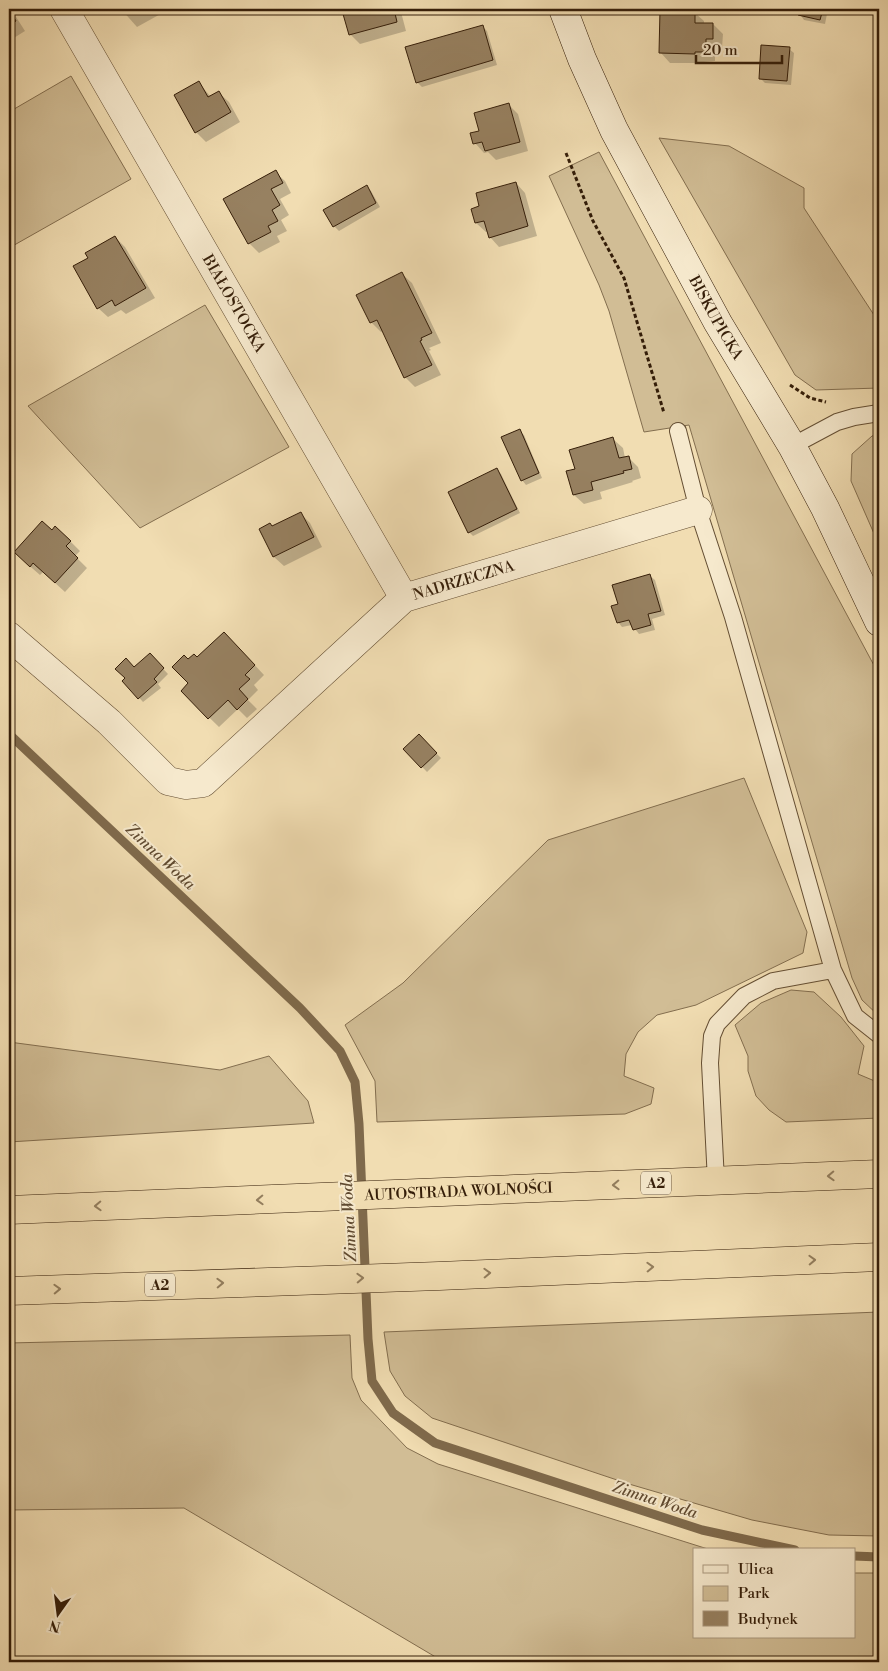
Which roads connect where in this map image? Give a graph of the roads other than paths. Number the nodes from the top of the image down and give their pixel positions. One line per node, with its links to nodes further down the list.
1 (64, 9): 7 (street, BIAŁOSTOCKA)
2 (563, 9): 5 (street, BISKUPICKA)
3 (879, 413): 5 (lane)
4 (678, 431): 6 (lane)
5 (792, 446): 8 (street, BISKUPICKA)
6 (698, 510): 7 (street, NADRZECZNA); 10 (lane)
7 (404, 598): 9 (street, NADRZECZNA)
8 (879, 622)
9 (9, 636)
10 (833, 970): 11 (lane); 13 (lane)
11 (879, 1035)
12 (879, 1174): 13 (highway, AUTOSTRADA WOLNOŚCI / A2, one-way to 13)
13 (716, 1181): 14 (highway, AUTOSTRADA WOLNOŚCI / A2, one-way to 14)
14 (9, 1210)
15 (879, 1257): 16 (highway, A2, one-way to 15)
16 (9, 1291)

